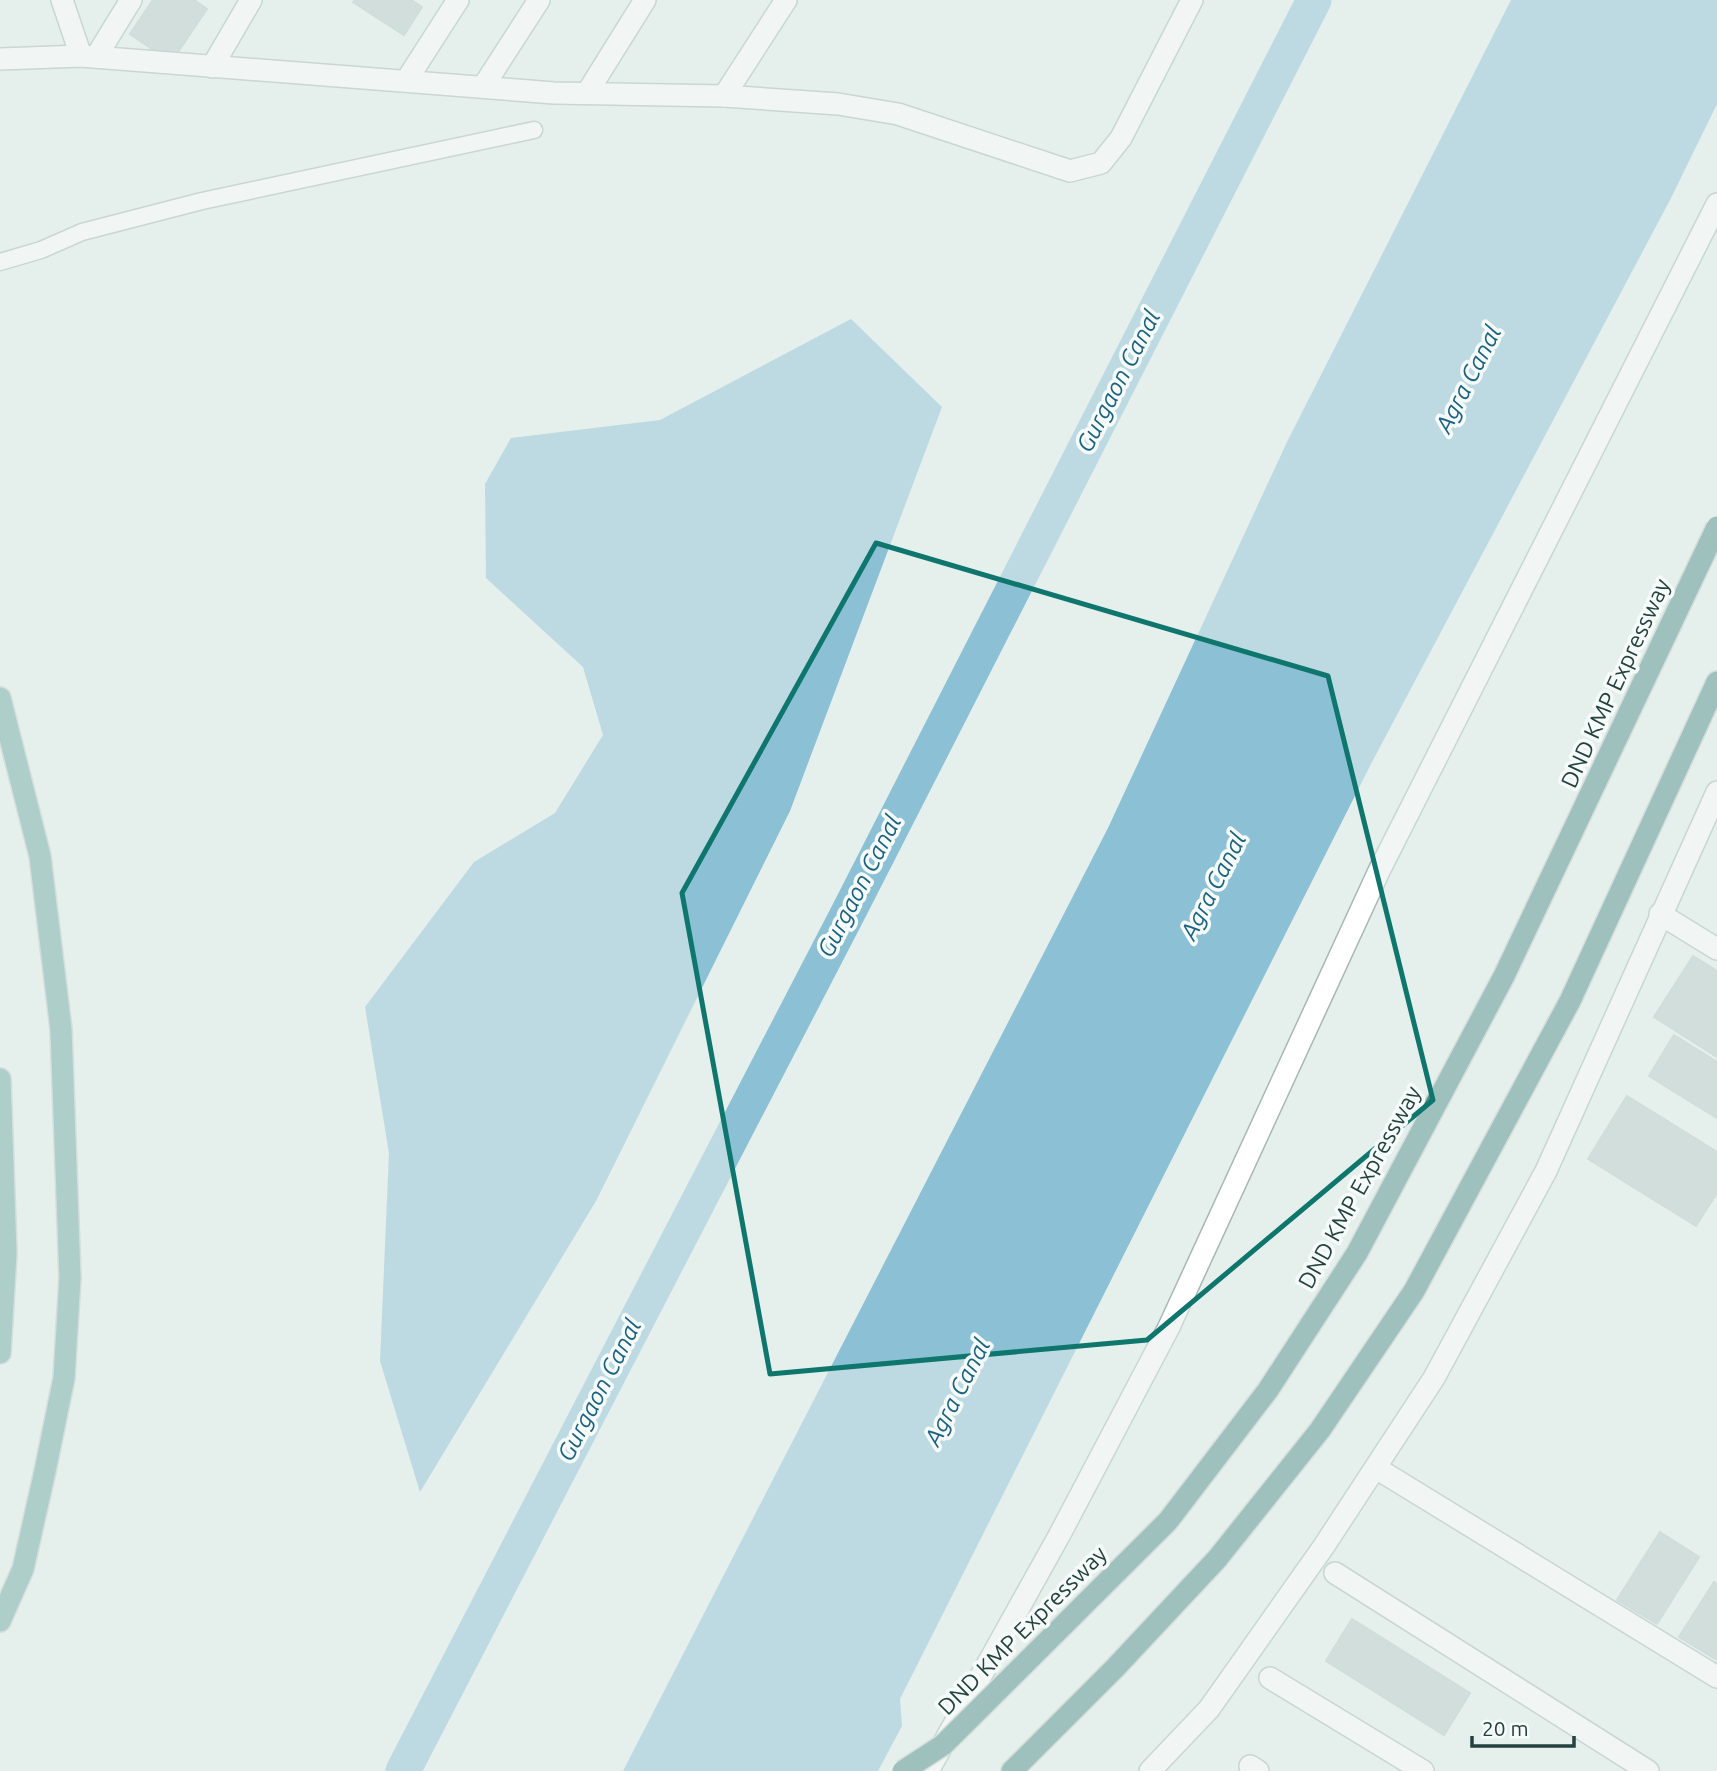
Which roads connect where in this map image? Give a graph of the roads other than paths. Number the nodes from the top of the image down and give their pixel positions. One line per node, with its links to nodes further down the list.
1 (62, 0): 9 (street)
2 (131, 0): 9 (street)
3 (251, 0): 11 (street)
4 (458, 0): 12 (street)
5 (539, 0): 13 (street)
6 (645, 0): 14 (street)
7 (786, 0): 15 (street)
8 (1192, 0): 15 (street)
9 (88, 57): 10 (street); 11 (street)
10 (0, 59)
11 (212, 67): 12 (street)
12 (406, 81): 13 (street)
13 (483, 87): 14 (street)
14 (587, 93): 15 (street)
15 (724, 96)
16 (534, 130): 18 (lane)
17 (1717, 204): 33 (street)
18 (0, 261)
19 (1717, 527): 32 (highway, DND KMP Expressway, bridge)
20 (1717, 682): 34 (highway)
21 (0, 698): 29 (main road)
22 (1717, 792): 23 (street)
23 (1660, 914): 24 (street); 27 (street)
24 (1717, 948)
25 (0, 1079): 26 (main road)
26 (0, 1353)
27 (1376, 1468): 30 (street); 35 (street)
28 (1335, 1573): 37 (street)
29 (0, 1621)
30 (1717, 1677)
31 (1270, 1678): 36 (street)
32 (903, 1771)
33 (928, 1771)
34 (1012, 1771)
35 (1150, 1771)
36 (1423, 1771)
37 (1648, 1771)

